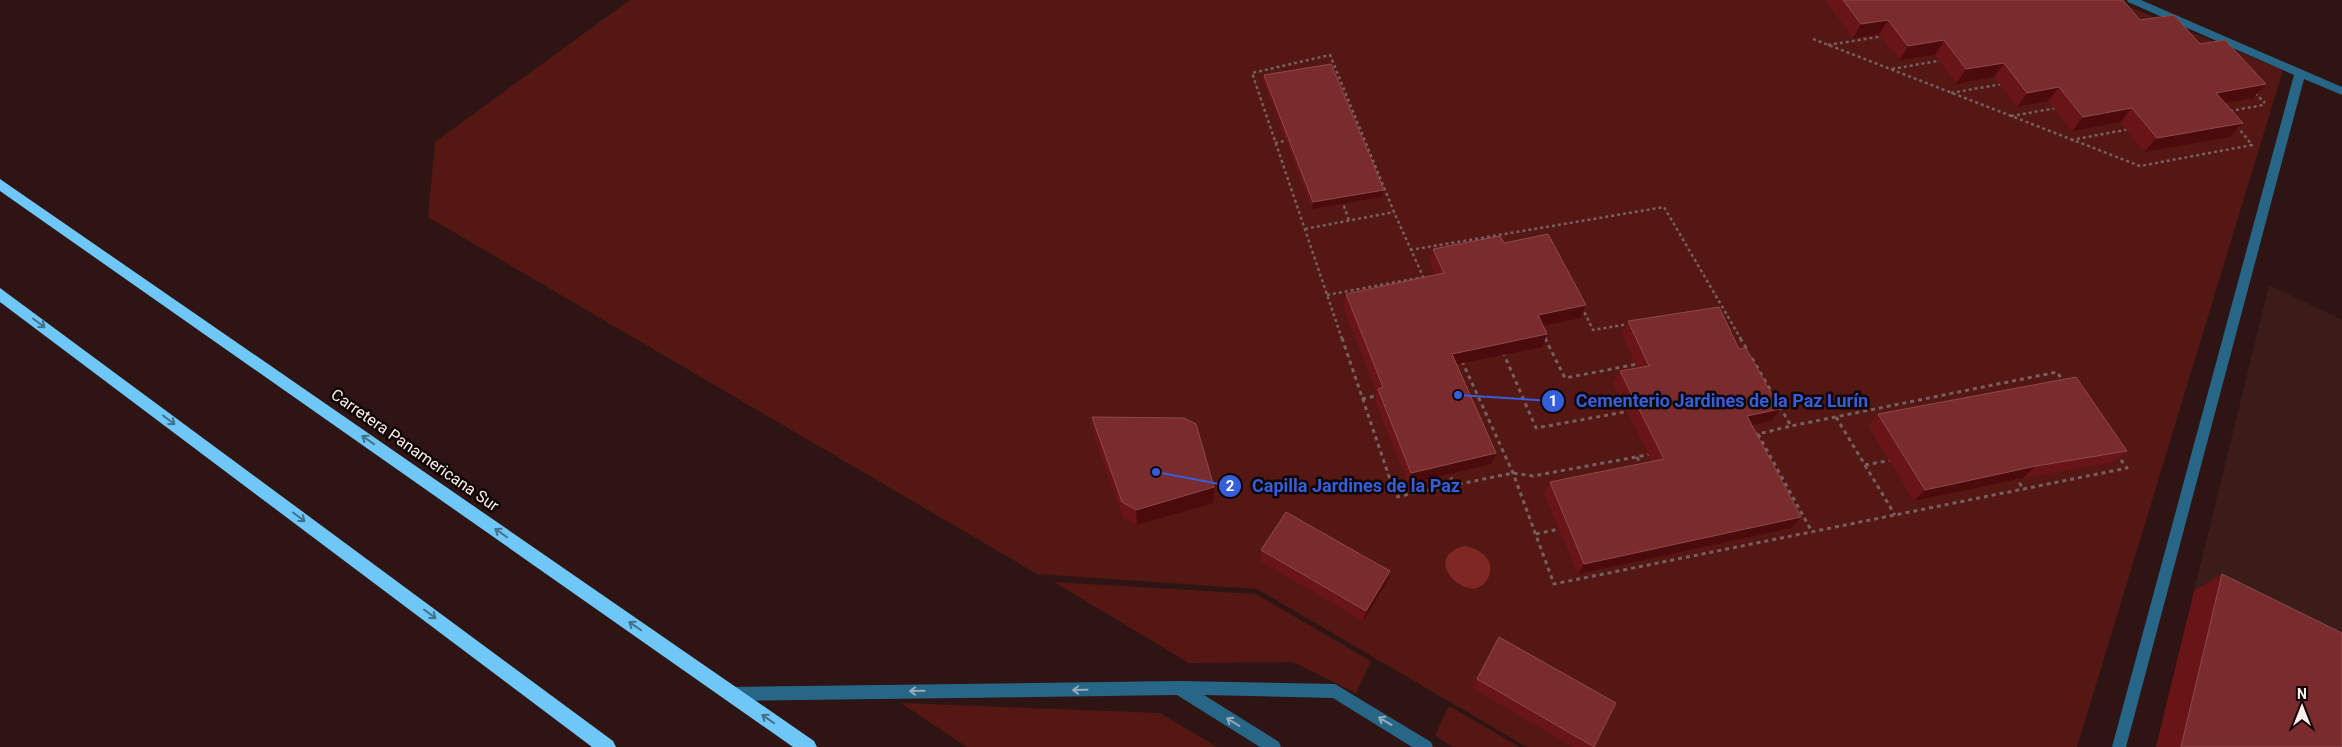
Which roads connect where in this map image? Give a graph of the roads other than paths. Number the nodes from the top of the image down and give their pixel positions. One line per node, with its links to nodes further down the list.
1 (2132, 0): 2 (street)
2 (2300, 74): 3 (street); 12 (street)
3 (2342, 91)
4 (0, 184): 7 (highway, Carretera Panamericana Sur, one-way to 4)
5 (0, 294): 8 (highway, one-way to 8)
6 (1179, 688): 7 (street, one-way to 7); 10 (street, one-way to 6); 11 (street, one-way to 6)
7 (732, 694): 9 (highway, Carretera Panamericana Sur, one-way to 7)
8 (607, 747)
9 (808, 747)
10 (1274, 747)
11 (1426, 747)
12 (2119, 747)

